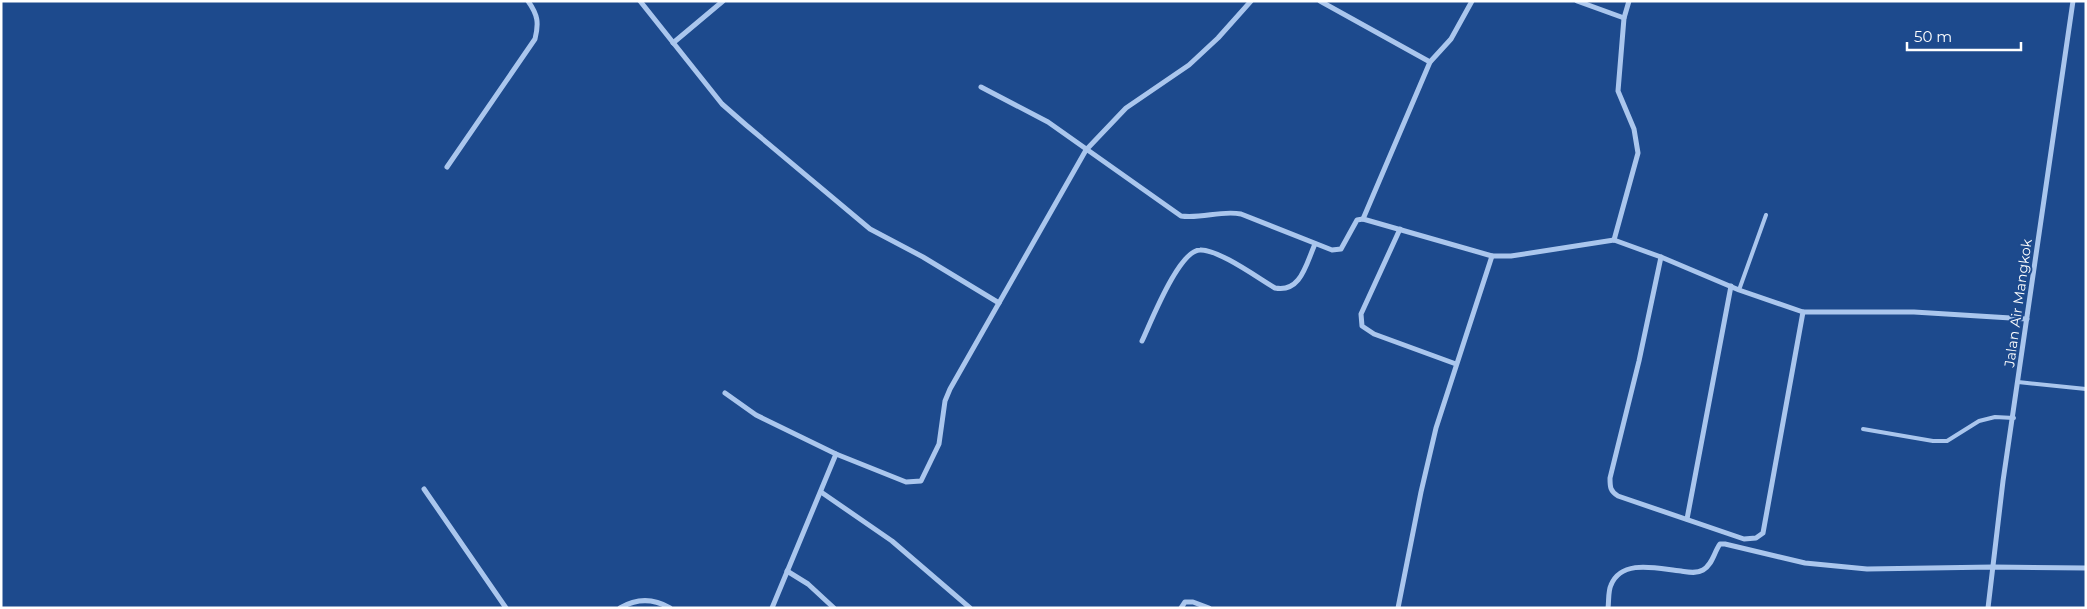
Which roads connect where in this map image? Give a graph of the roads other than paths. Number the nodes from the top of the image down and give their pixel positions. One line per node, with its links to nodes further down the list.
1 (528, 1): 15 (street)
2 (640, 1): 11 (street)
3 (723, 1): 11 (street)
4 (1251, 1): 14 (street)
5 (1320, 1): 12 (street)
6 (1472, 1): 12 (street)
7 (1577, 1): 10 (street)
8 (1629, 1): 10 (street)
9 (2073, 1): 27 (street, Jalan Air Mangkok)
10 (1624, 18): 19 (street)
11 (673, 43): 25 (street)
12 (1430, 62): 17 (street)
13 (981, 87): 14 (street)
14 (1086, 150): 20 (street); 25 (street)
15 (447, 167)
16 (1766, 215): 24 (lane)
17 (1363, 219): 18 (street); 20 (street)
18 (1400, 229): 21 (street); 29 (street)
19 (1614, 240): 21 (street); 22 (street)
20 (1315, 244): 28 (street)
21 (1492, 256): 29 (street)
22 (1661, 257): 23 (street); 38 (street)
23 (1730, 286): 24 (street); 38 (street)
24 (1739, 290): 26 (street)
25 (999, 303): 35 (street)
26 (1803, 312): 27 (street); 38 (street)
27 (2028, 319): 30 (street, Jalan Air Mangkok)
28 (1142, 341)
29 (1456, 364): 50 (street)
30 (2018, 382): 31 (lane); 33 (street, Jalan Air Mangkok)
31 (2086, 389)
32 (725, 393): 35 (street)
33 (2014, 418): 34 (lane); 39 (street, Jalan Air Mangkok)
34 (1863, 429)
35 (836, 454): 37 (street)
36 (424, 489): 42 (street)
37 (821, 492): 41 (street); 47 (street)
38 (1687, 519)
39 (1993, 567): 40 (street); 51 (street); 52 (street, Jalan Air Mangkok)
40 (2086, 568)
41 (787, 571): 45 (street); 46 (street)
42 (506, 608)
43 (620, 608): 44 (street)
44 (670, 608)
45 (772, 608)
46 (834, 608)
47 (970, 608)
48 (1181, 608): 49 (street)
49 (1209, 608)
50 (1398, 608)
51 (1608, 608)
52 (1988, 608)

